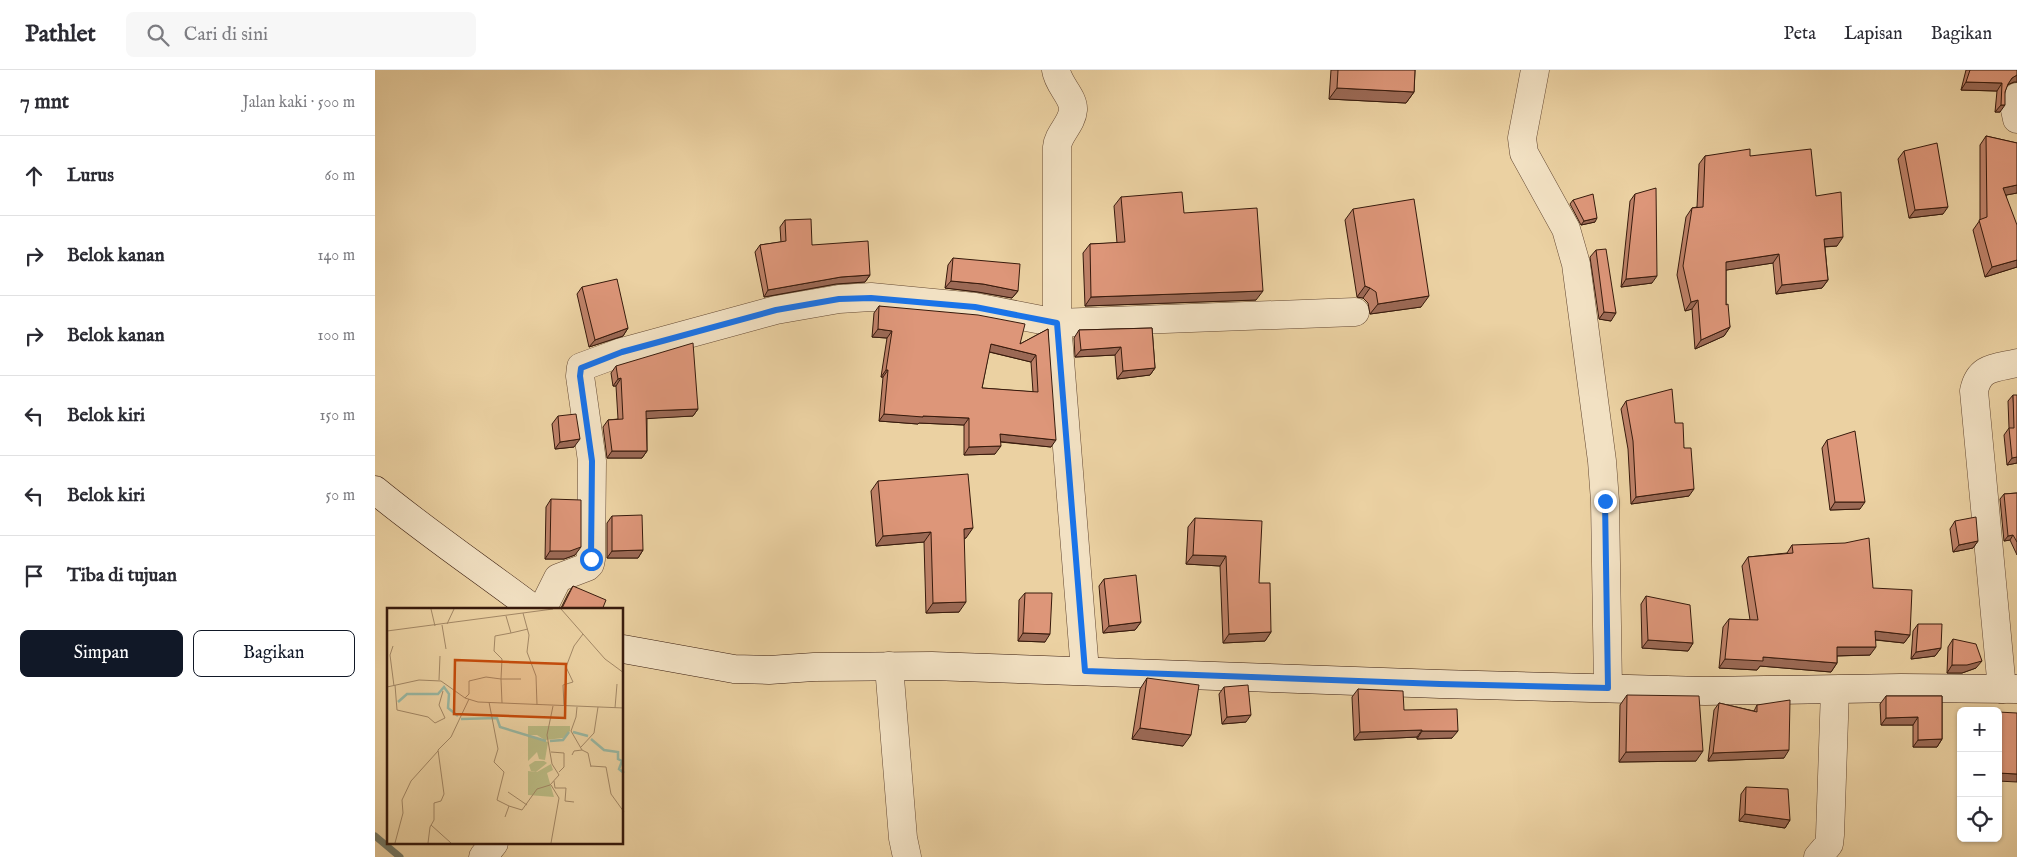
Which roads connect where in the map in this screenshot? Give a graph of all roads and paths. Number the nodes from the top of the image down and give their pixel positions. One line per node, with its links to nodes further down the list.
1 (1056, 70): 6 (street)
2 (1535, 70): 14 (street)
3 (2017, 97): 4 (street)
4 (2017, 119)
5 (1355, 312): 6 (street)
6 (1057, 323): 10 (street); 13 (street)
7 (2017, 364): 15 (street)
8 (375, 490): 9 (street)
9 (532, 608)
10 (544, 608)
11 (624, 649): 12 (street)
12 (889, 666): 13 (street); 19 (street)
13 (1085, 671): 14 (street)
14 (1608, 688): 16 (street)
15 (2009, 689): 16 (street)
16 (1835, 690): 20 (street)
17 (493, 844): 18 (street)
18 (483, 857)
19 (907, 857)
20 (1818, 857)

